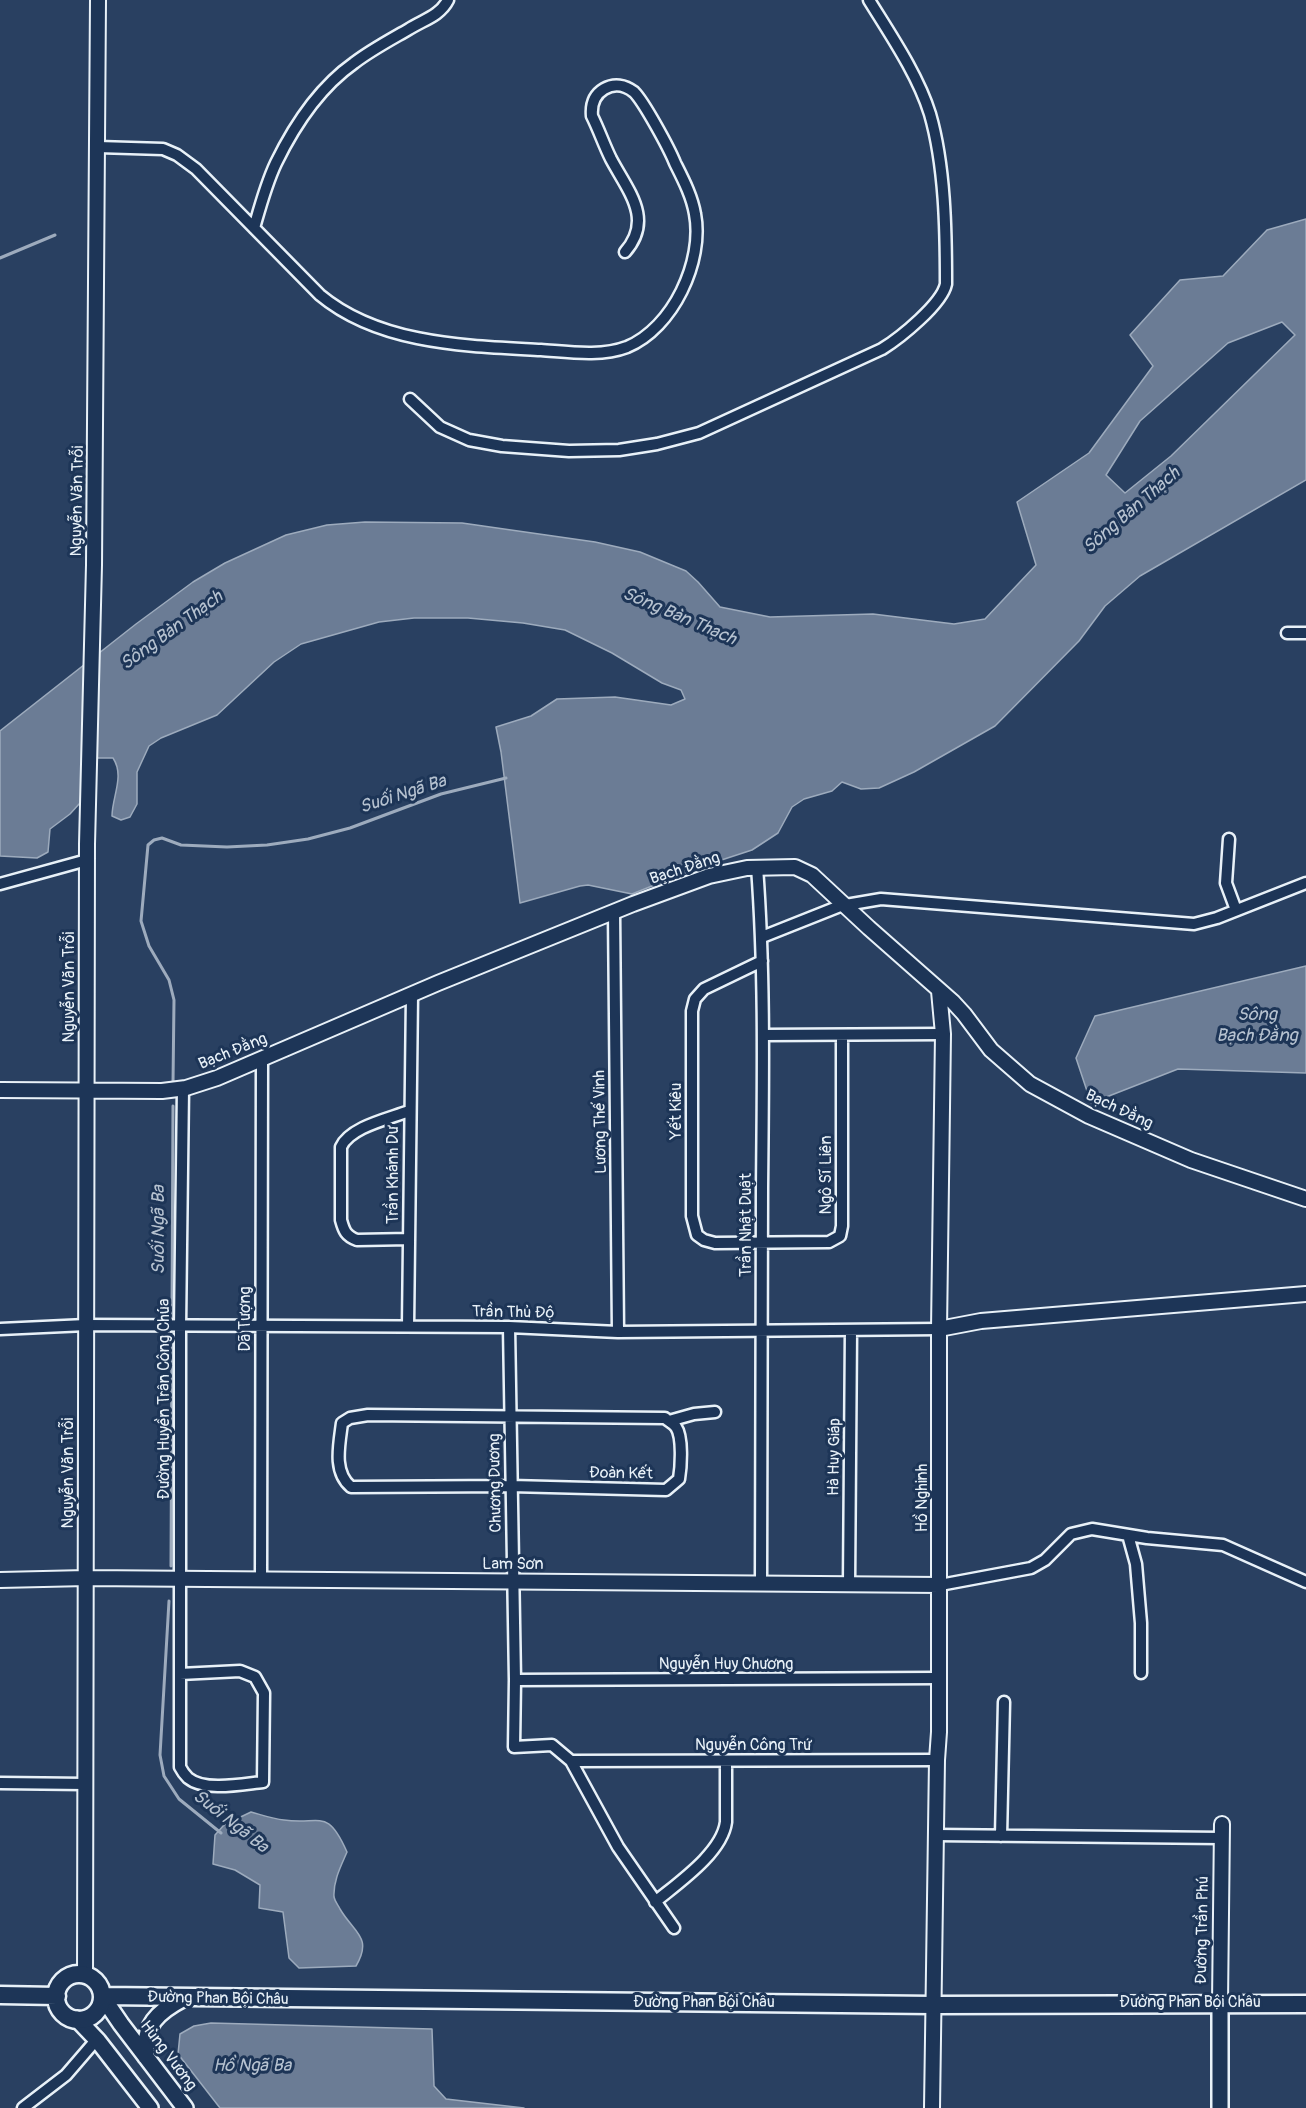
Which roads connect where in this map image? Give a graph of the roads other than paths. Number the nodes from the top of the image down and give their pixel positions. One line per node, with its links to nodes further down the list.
1 (98, 0): 4 (street, Nguyễn Văn Trỗi)
2 (448, 0): 5 (street)
3 (869, 0): 7 (street)
4 (98, 147): 5 (street); 11 (street, Nguyễn Văn Trỗi)
5 (254, 228): 6 (street)
6 (625, 252)
7 (410, 399)
8 (1287, 633): 9 (street)
9 (1306, 633)
10 (1229, 839): 16 (street)
11 (87, 860): 14 (street); 28 (street, Nguyễn Văn Trỗi)
12 (758, 867): 15 (street, Bạch Đằng); 17 (street, Bạch Đằng); 18 (street, Trần Nhật Duật)
13 (1306, 883): 16 (street)
14 (0, 884)
15 (844, 905): 16 (street); 18 (street); 20 (street, Bạch Đằng)
16 (1236, 910)
17 (614, 912): 21 (street, Bạch Đằng); 42 (street, Lương Thế Vinh)
18 (762, 936): 19 (street, Trần Nhật Duật)
19 (762, 960): 23 (street, Trần Nhật Duật); 32 (street, Yết Kiêu)
20 (939, 991): 22 (street, Hồ Nghinh); 30 (street, Bạch Đằng)
21 (412, 995): 25 (street, Bạch Đằng); 29 (street, Trần Khánh Dư)
22 (943, 1034): 24 (street); 40 (street, Hồ Nghinh)
23 (763, 1035): 24 (street); 32 (street, Trần Nhật Duật)
24 (842, 1035): 32 (street, Ngô Sĩ Liên)
25 (262, 1059): 26 (street, Bạch Đằng); 36 (street, Dã Tượng)
26 (183, 1089): 28 (street, Bạch Đằng); 35 (street, Đường Huyền Trân Công Chúa)
27 (0, 1090): 28 (street, Bạch Đằng)
28 (87, 1090): 34 (street, Nguyễn Văn Trỗi)
29 (409, 1111): 31 (street, Trần Khánh Dư); 31 (street, Trần Khánh Dư)
30 (1306, 1199)
31 (409, 1239): 37 (street, Trần Khánh Dư)
32 (762, 1242): 43 (street, Trần Nhật Duật)
33 (1306, 1294): 40 (street)
34 (86, 1325): 35 (street, Trần Thủ Độ); 39 (street, Trần Thủ Độ); 49 (street, Nguyễn Văn Trỗi)
35 (180, 1326): 36 (street, Trần Thủ Độ); 50 (street, Đường Huyền Trân Công Chúa)
36 (261, 1326): 37 (street, Trần Thủ Độ); 52 (street, Dã Tượng)
37 (408, 1326): 38 (street, Trần Thủ Độ)
38 (509, 1327): 42 (street, Trần Thủ Độ); 45 (street, Chương Dương)
39 (0, 1329)
40 (939, 1329): 41 (street, Trần Thủ Độ); 57 (street, Hồ Nghinh)
41 (851, 1330): 43 (street, Trần Thủ Độ); 56 (street, Hà Huy Giáp)
42 (618, 1332): 43 (street, Trần Thủ Độ)
43 (763, 1332): 55 (street, Trần Nhật Duật)
44 (716, 1412): 46 (street)
45 (510, 1416): 46 (street, Đoàn Kết); 47 (street, Chương Dương); 47 (street, Đoàn Kết)
46 (669, 1421): 47 (street, Đoàn Kết)
47 (511, 1486): 53 (street, Chương Dương)
48 (1128, 1535): 54 (street); 57 (street); 58 (street)
49 (86, 1578): 50 (street, Lam Sơn); 51 (street, Lam Sơn); 67 (street, Nguyễn Văn Trỗi)
50 (179, 1579): 52 (street, Lam Sơn); 59 (street, Đường Huyền Trân Công Chúa)
51 (0, 1580)
52 (261, 1580): 53 (street, Lam Sơn)
53 (513, 1582): 55 (street, Lam Sơn); 61 (street, Chương Dương)
54 (1306, 1582)
55 (761, 1584): 56 (street, Lam Sơn)
56 (849, 1584): 57 (street, Lam Sơn)
57 (940, 1585): 60 (street, Hồ Nghinh)
58 (1141, 1673)
59 (180, 1674): 59 (street, Đường Huyền Trân Công Chúa)
60 (938, 1678): 61 (street, Nguyễn Huy Chương); 63 (street, Hồ Nghinh)
61 (515, 1680): 64 (street, Chương Dương)
62 (1004, 1702): 70 (street)
63 (937, 1760): 65 (street, Nguyễn Công Trứ); 69 (street, Hồ Nghinh)
64 (572, 1761): 65 (street, Nguyễn Công Trứ); 71 (street)
65 (726, 1761): 71 (street)
66 (0, 1783): 67 (street)
67 (85, 1784): 73 (street, Nguyễn Văn Trỗi)
68 (1222, 1831): 70 (street); 78 (street, Đường Trần Phú)
69 (936, 1835): 70 (street); 79 (street, Hồ Nghinh)
70 (1001, 1836)
71 (655, 1902): 72 (street)
72 (674, 1928)
73 (85, 1974): 75 (main road); 76 (main road)
74 (0, 1995): 75 (main road)
75 (57, 1996): 81 (main road)
76 (102, 1996): 77 (main road, Đường Phan Bội Châu); 81 (main road); 83 (main road, Hùng Vương)
77 (184, 1998): 79 (main road, Đường Phan Bội Châu); 83 (main road)
78 (1220, 2003): 79 (main road, Đường Phan Bội Châu); 80 (main road, Đường Phan Bội Châu); 88 (main road, Đường Trần Phú)
79 (933, 2004): 87 (street, Hồ Nghinh)
80 (1306, 2004)
81 (77, 2019): 82 (main road)
82 (97, 2039): 84 (street); 85 (main road)
83 (146, 2057): 86 (main road, Hùng Vương)
84 (23, 2108)
85 (150, 2108)
86 (185, 2108)
87 (932, 2108)
88 (1220, 2108)

